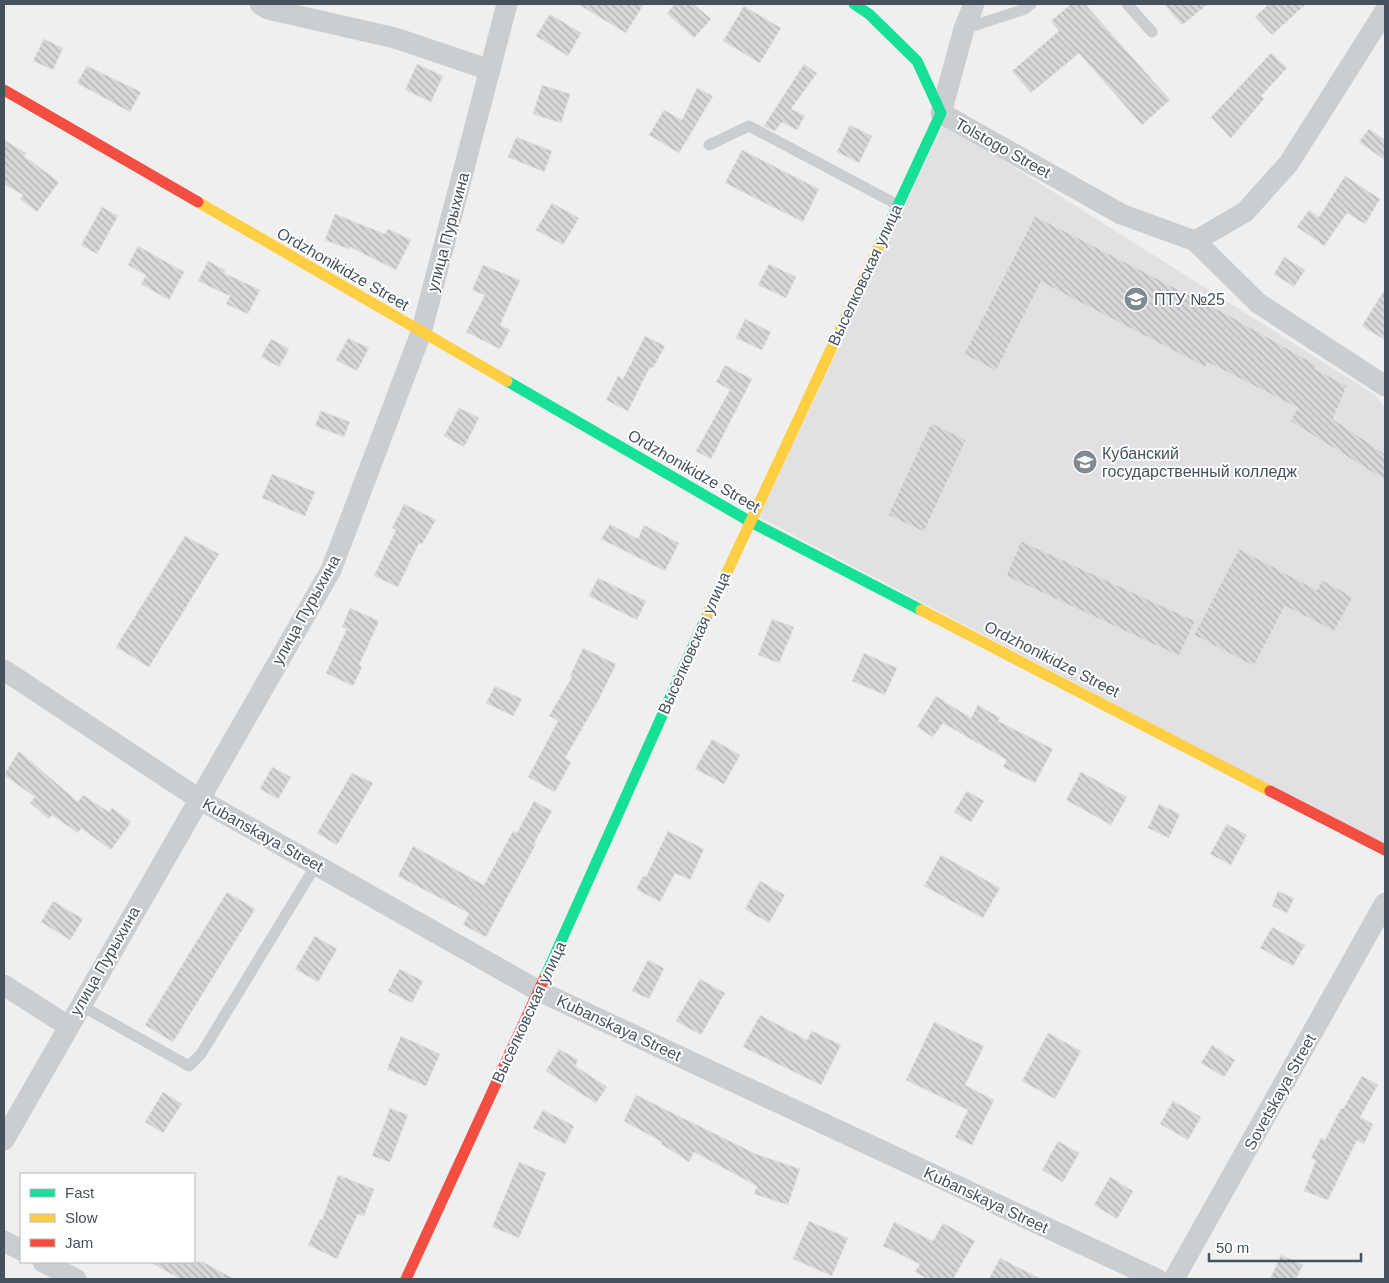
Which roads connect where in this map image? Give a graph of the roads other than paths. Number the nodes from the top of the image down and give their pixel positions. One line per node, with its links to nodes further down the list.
1 (260, 4): 10 (street)
2 (507, 4): 10 (street, улица Пурыхина)
3 (854, 4): 12 (street, Tolstogo Street)
4 (974, 4): 8 (street, Выселковская улица)
5 (1031, 4): 8 (lane)
6 (1127, 4): 9 (lane)
7 (1385, 11): 15 (street)
8 (964, 29): 12 (street, Выселковская улица)
9 (1152, 32)
10 (490, 70): 16 (street, улица Пурыхина)
11 (4, 90): 16 (street, Ordzhonikidze Street)
12 (941, 113): 14 (street, Выселковская улица); 15 (street, Tolstogo Street)
13 (709, 145): 14 (lane)
14 (898, 205): 18 (street, Выселковская улица)
15 (1195, 240): 17 (street, Tolstogo Street)
16 (421, 333): 18 (street, Ordzhonikidze Street); 20 (street, улица Пурыхина)
17 (1385, 386)
18 (749, 521): 21 (street, Ordzhonikidze Street); 25 (street, Выселковская улица)
19 (4, 670): 20 (street, Kubanskaya Street)
20 (199, 799): 22 (street, Kubanskaya Street); 26 (street, улица Пурыхина)
21 (1385, 850)
22 (316, 865): 25 (street, Kubanskaya Street); 26 (lane)
23 (1385, 904): 35 (street, Sovetskaya Street)
24 (4, 986): 27 (street)
25 (539, 991): 33 (street, Выселковская улица); 34 (street, Kubanskaya Street)
26 (80, 1005): 27 (street, улица Пурыхина)
27 (68, 1026): 28 (street, улица Пурыхина)
28 (4, 1140)
29 (4, 1241): 30 (street)
30 (20, 1249)
31 (45, 1263): 32 (street)
32 (76, 1279)
33 (406, 1279)
34 (1157, 1279)
35 (1174, 1279)

